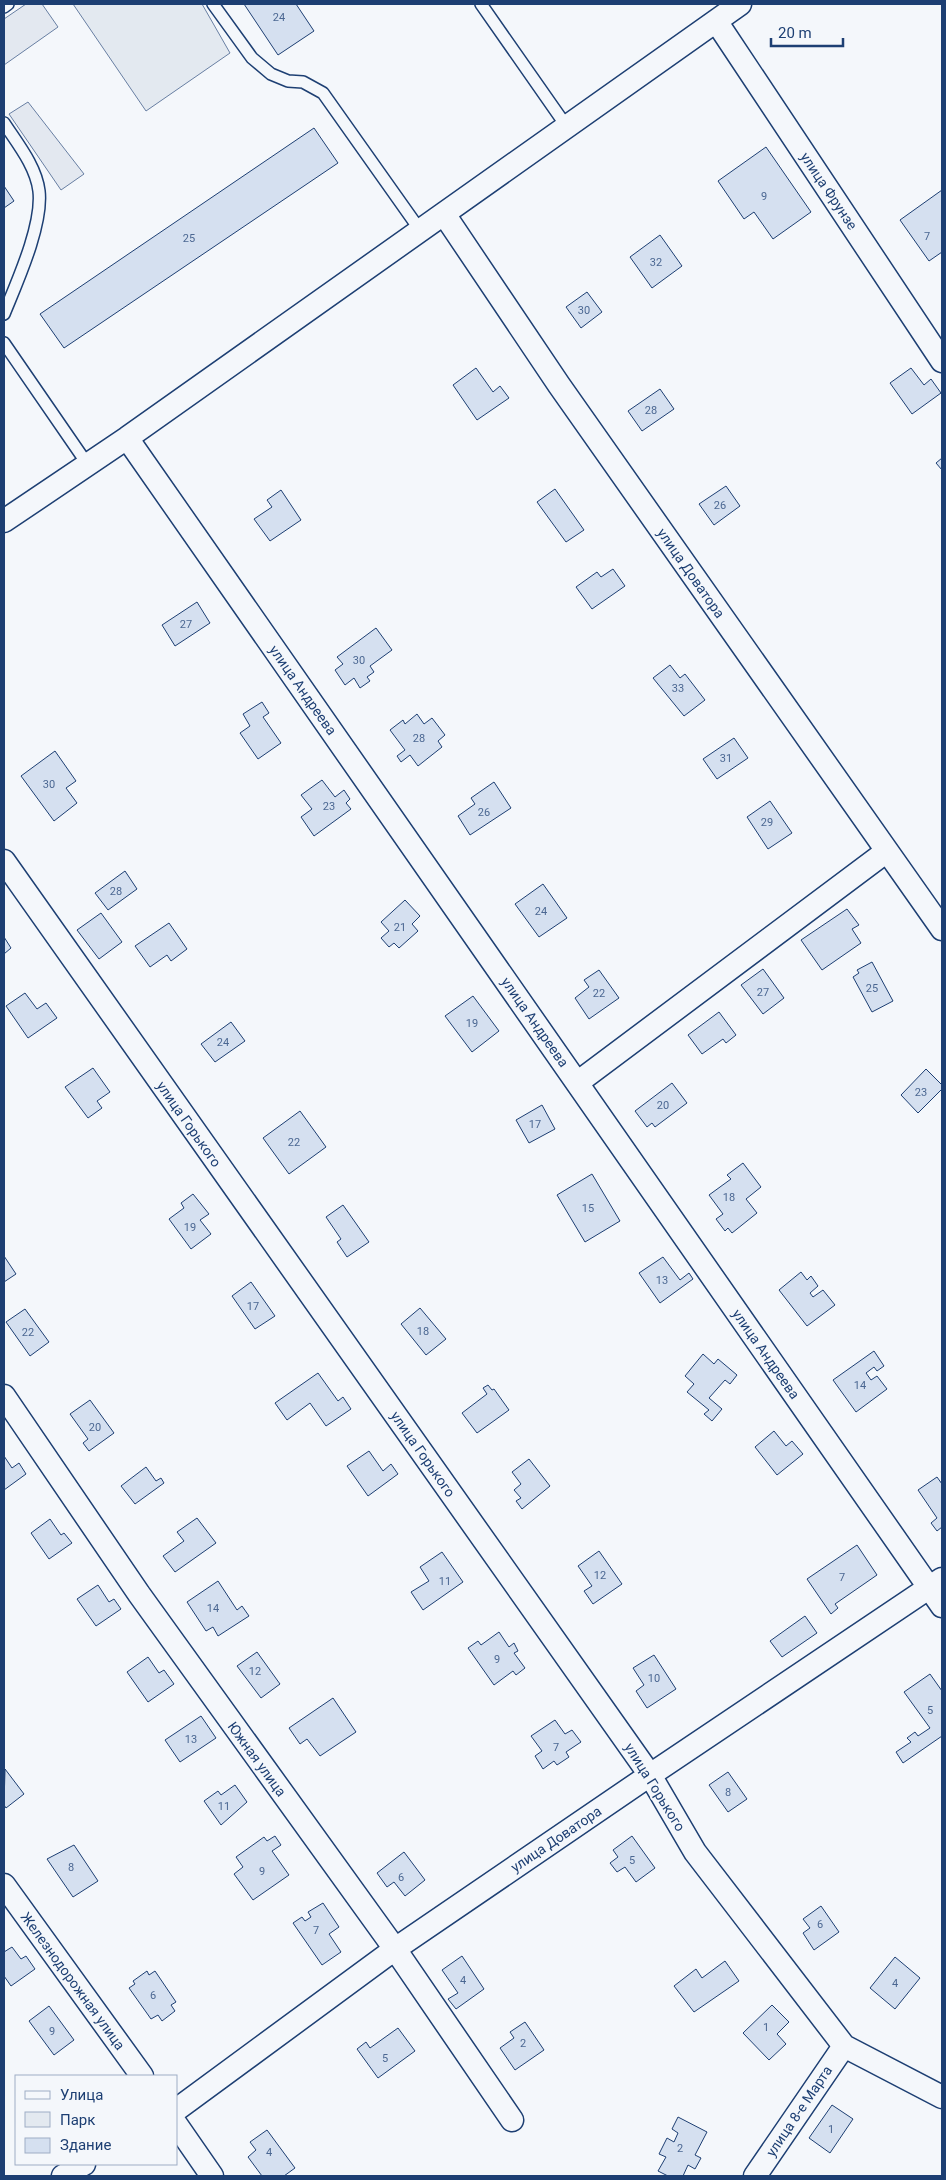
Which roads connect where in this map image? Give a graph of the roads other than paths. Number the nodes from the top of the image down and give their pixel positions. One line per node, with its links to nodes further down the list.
1 (8, 4): 5 (lane)
2 (213, 4): 10 (lane)
3 (481, 4): 8 (lane)
4 (740, 4): 6 (street)
5 (4, 7)
6 (716, 21): 8 (street); 13 (street, улица Фрунзе)
7 (4, 123): 11 (lane)
8 (567, 127): 9 (street)
9 (444, 214): 10 (street); 17 (street, улица Доватора)
10 (420, 230): 14 (street)
11 (4, 314)
12 (4, 343): 15 (lane)
13 (942, 361)
14 (127, 438): 15 (street); 20 (street, улица Андреева)
15 (88, 465): 16 (street)
16 (4, 521)
17 (887, 851): 19 (street, улица Доватора); 20 (street)
18 (4, 861): 24 (street, улица Горького)
19 (942, 929)
20 (577, 1083): 22 (street, улица Андреева)
21 (4, 1396): 26 (street, Южная улица)
22 (935, 1584): 23 (street, улица Андреева); 24 (street, улица Доватора)
23 (942, 1606)
24 (650, 1775): 26 (street, улица Доватора); 27 (street, улица Горького)
25 (4, 1885): 28 (street, Железнодорожная улица)
26 (395, 1949): 30 (street, улица Доватора); 31 (street, Южная улица)
27 (844, 2046): 29 (street); 36 (street, улица 8-е Марта)
28 (141, 2075)
29 (942, 2097)
30 (178, 2109)
31 (512, 2120)
32 (178, 2127): 35 (street)
33 (82, 2165): 34 (street)
34 (63, 2176)
35 (212, 2176)
36 (755, 2176)

